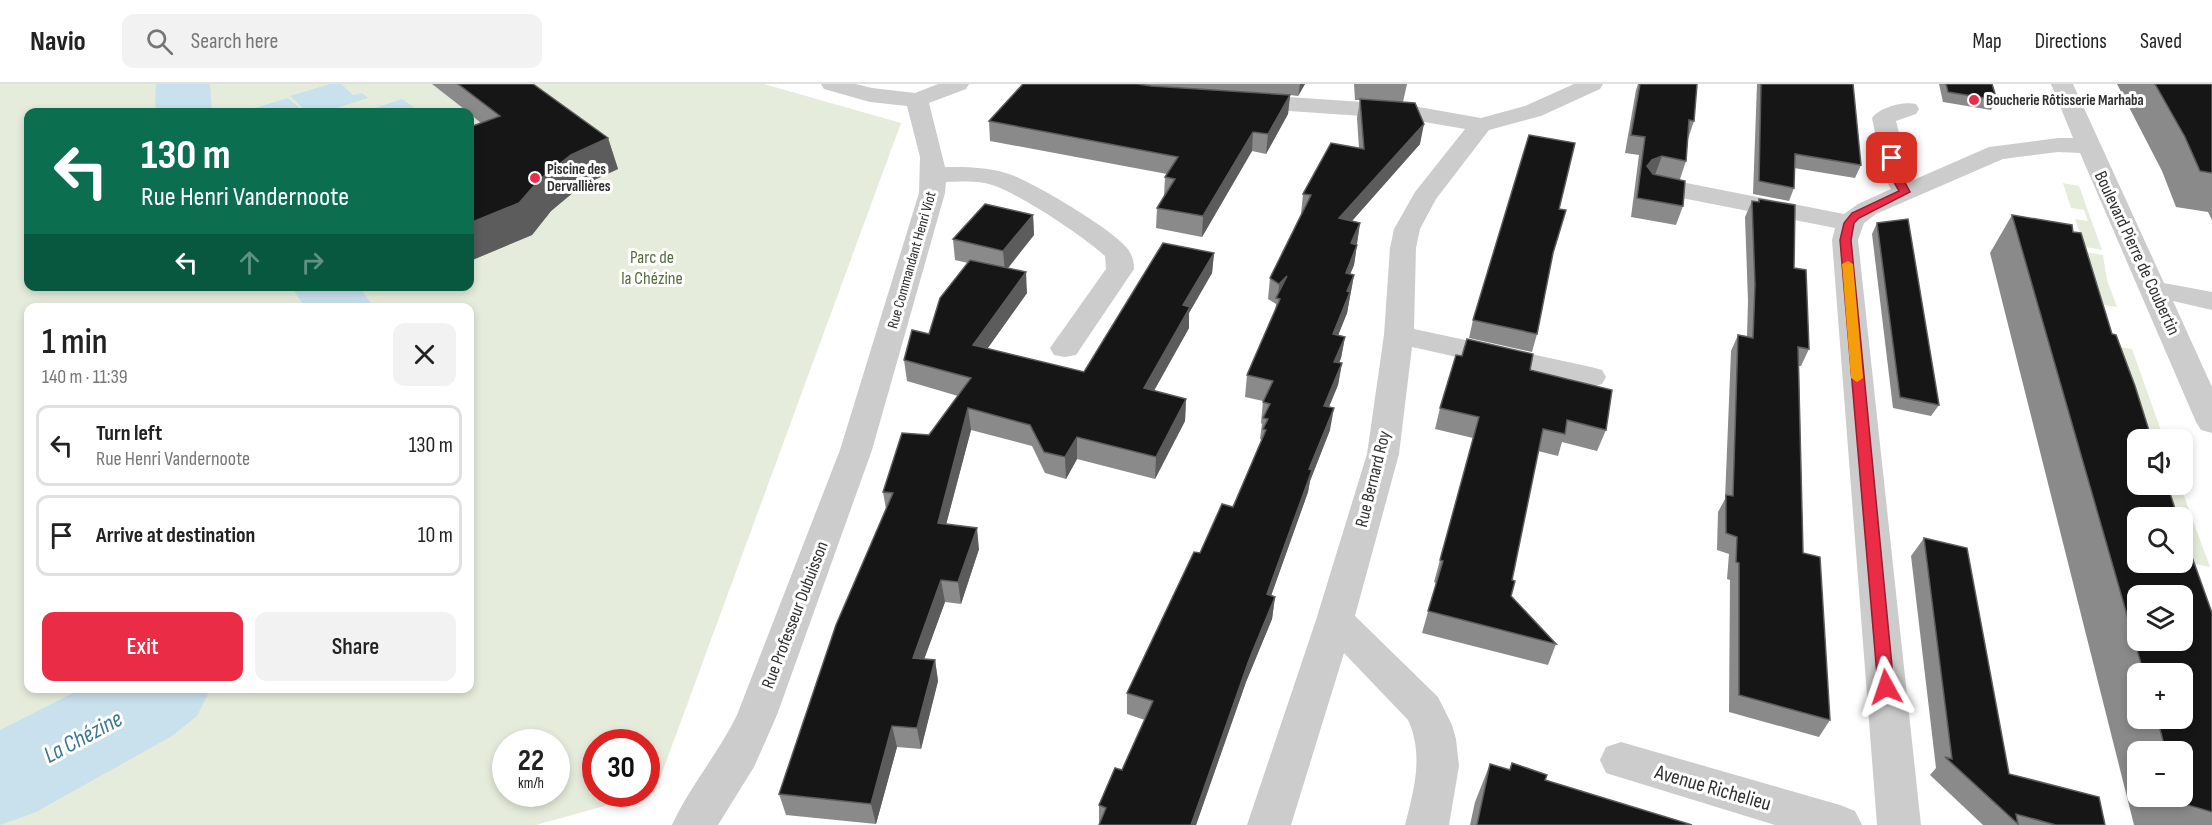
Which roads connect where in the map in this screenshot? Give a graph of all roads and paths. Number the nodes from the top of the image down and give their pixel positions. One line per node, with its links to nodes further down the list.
1 (832, 84): 5 (street)
2 (958, 84): 5 (street)
3 (1592, 84): 8 (street)
4 (2062, 84): 9 (street, Boulevard Pierre de Coubertin)
5 (917, 99): 10 (street, Rue Commandant Henri Viot)
6 (1220, 100): 8 (street)
7 (1908, 109): 12 (street)
8 (1482, 125): 16 (street, Rue Bernard Roy)
9 (2088, 146): 12 (street); 14 (street, Boulevard Pierre de Coubertin)
10 (936, 174): 17 (street); 19 (street, Rue Commandant Henri Viot)
11 (1656, 185): 13 (street)
12 (1905, 192): 13 (street)
13 (1849, 223): 27 (street)
14 (2154, 289): 15 (street); 20 (street, Boulevard Pierre de Coubertin)
15 (2212, 301)
16 (1399, 335): 18 (street); 21 (street, Rue Bernard Roy)
17 (1065, 348)
18 (1591, 376)
19 (873, 393): 23 (street, Rue Professeur Dubuisson)
20 (2212, 422)
21 (1335, 621): 24 (street, Rue Bernard Roy); 25 (street)
22 (1621, 760): 26 (street, Avenue Richelieu)
23 (694, 825)
24 (1269, 825)
25 (1427, 825)
26 (1840, 825)
27 (1899, 825)

